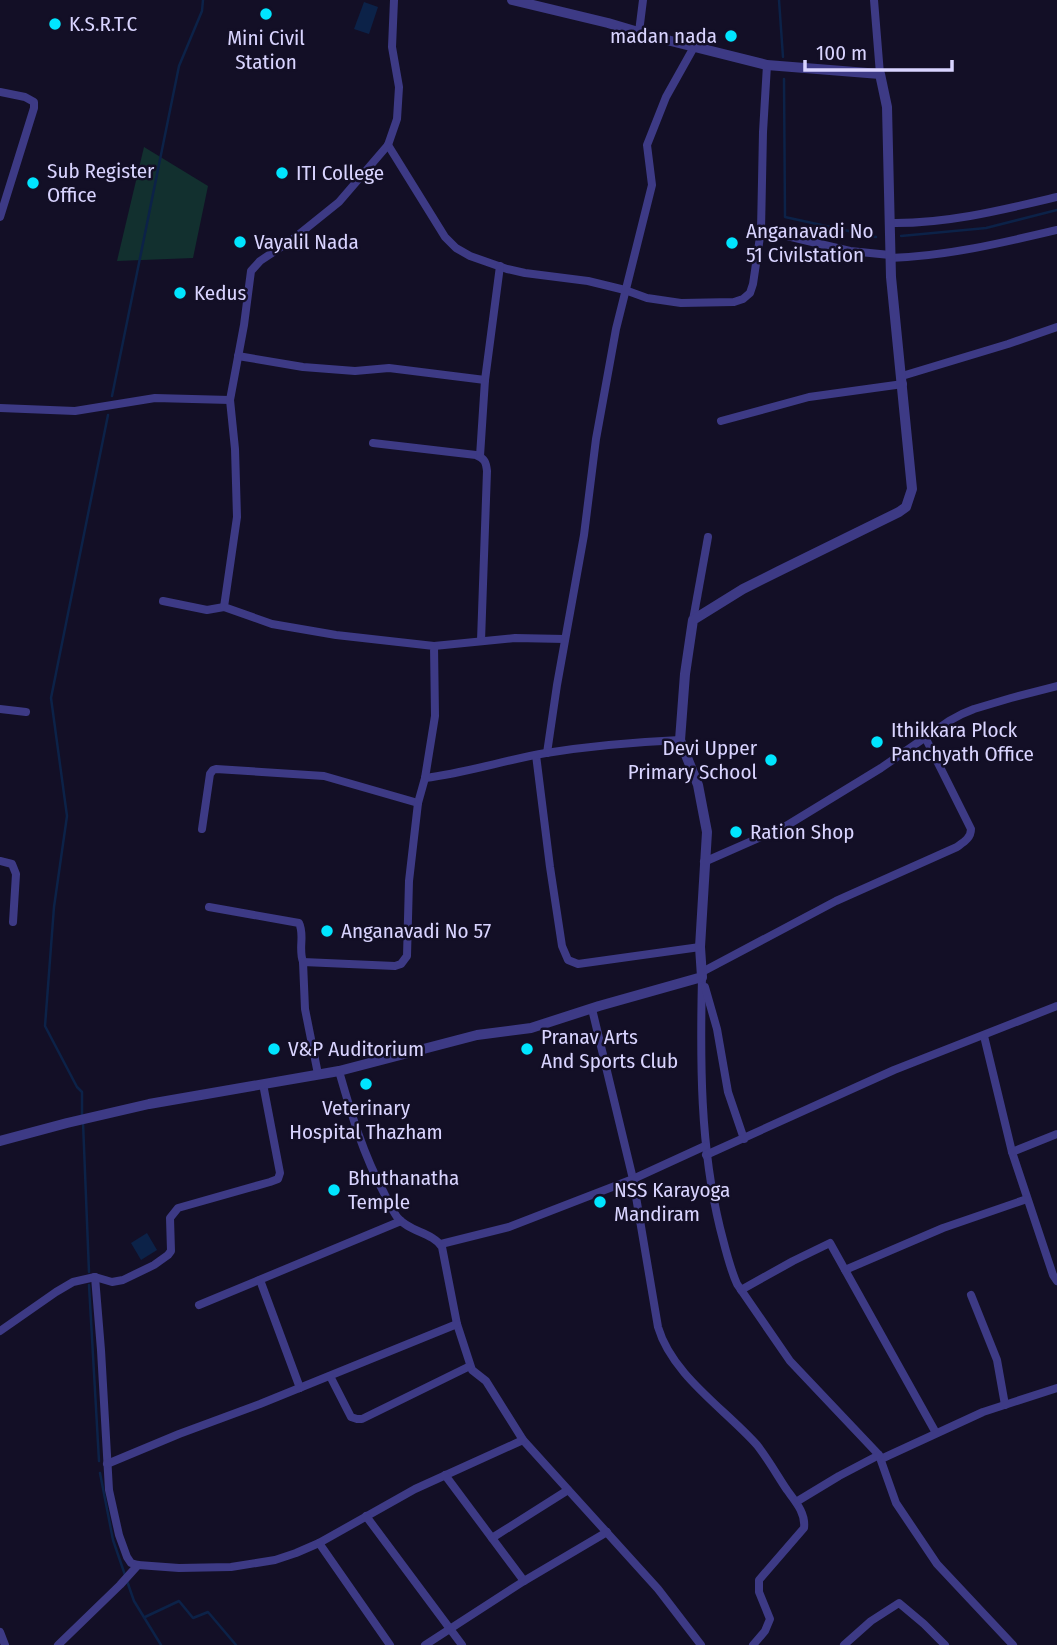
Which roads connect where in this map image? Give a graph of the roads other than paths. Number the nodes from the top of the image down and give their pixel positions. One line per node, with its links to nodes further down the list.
1 (394, 0): 10 (street)
2 (512, 0): 5 (street)
3 (643, 0): 5 (street)
4 (874, 0): 8 (street)
5 (639, 32): 6 (street)
6 (694, 47): 7 (street); 18 (street)
7 (767, 65): 8 (street); 14 (street)
8 (880, 74): 13 (street)
9 (0, 92): 12 (street)
10 (388, 145): 17 (street); 20 (street)
11 (1057, 197): 13 (street)
12 (0, 215)
13 (890, 223): 16 (street)
14 (761, 230): 16 (street); 18 (street)
15 (1057, 230): 16 (street)
16 (890, 257): 22 (street)
17 (500, 266): 18 (street); 21 (street)
18 (625, 290): 32 (street)
19 (1057, 327): 22 (street)
20 (238, 356): 21 (street); 23 (street)
21 (485, 380): 27 (street)
22 (902, 380): 25 (street); 31 (street)
23 (230, 400): 24 (street); 30 (street)
24 (0, 408)
25 (721, 421)
26 (373, 443): 27 (street)
27 (480, 456): 33 (street)
28 (708, 537): 31 (street)
29 (163, 601): 30 (street)
30 (224, 607): 34 (street)
31 (693, 620): 39 (street)
32 (565, 639): 33 (street); 40 (street)
33 (481, 641): 34 (street)
34 (434, 646): 42 (street)
35 (1057, 686): 38 (street)
36 (0, 709): 37 (street)
37 (26, 712)
38 (926, 738): 46 (street); 51 (street)
39 (680, 740): 40 (street); 46 (street)
40 (547, 753): 41 (street)
41 (536, 755): 42 (street); 49 (street)
42 (425, 778): 43 (street)
43 (418, 803): 44 (street); 50 (street)
44 (202, 830)
45 (0, 861): 48 (street)
46 (704, 862): 49 (street)
47 (209, 907): 50 (street)
48 (13, 922)
49 (700, 947): 51 (street)
50 (303, 962): 56 (street)
51 (702, 974): 53 (street); 59 (street); 61 (street)
52 (1057, 1006): 54 (street)
53 (592, 1009): 55 (street); 63 (street)
54 (984, 1036): 59 (street); 62 (street)
55 (338, 1071): 56 (street); 65 (street)
56 (318, 1073): 57 (street)
57 (263, 1084): 60 (street); 68 (street)
58 (1057, 1134): 62 (street)
59 (744, 1139): 61 (street)
60 (0, 1141)
61 (706, 1150): 63 (street); 71 (street)
62 (1012, 1152): 64 (street)
63 (633, 1178): 66 (street); 87 (street)
64 (1027, 1199): 67 (street); 70 (street)
65 (401, 1221): 66 (street); 69 (street)
66 (441, 1244): 74 (street)
67 (845, 1270): 71 (street); 81 (street)
68 (95, 1277): 75 (street); 84 (street)
69 (260, 1280): 73 (street); 78 (street)
70 (1056, 1280)
71 (741, 1290): 83 (street)
72 (971, 1295): 80 (street)
73 (199, 1306)
74 (457, 1324): 76 (street); 77 (street)
75 (0, 1331)
76 (470, 1366): 77 (street); 82 (street)
77 (330, 1376): 78 (street)
78 (300, 1388): 84 (street)
79 (1057, 1388): 80 (street)
80 (1005, 1405): 81 (street)
81 (936, 1433): 83 (street)
82 (523, 1440): 85 (street); 86 (street)
83 (880, 1457): 87 (street); 105 (street)
84 (107, 1464): 92 (street)
85 (445, 1475): 88 (street); 90 (street)
86 (568, 1490): 89 (street); 90 (street)
87 (796, 1502): 102 (street)
88 (366, 1516): 91 (street); 94 (street)
89 (607, 1532): 93 (street); 101 (street)
90 (492, 1538): 93 (street)
91 (319, 1543): 92 (street); 98 (street)
92 (138, 1565): 97 (street)
93 (524, 1581): 94 (street)
94 (449, 1629): 99 (street); 100 (street)
95 (0, 1632): 96 (street)
96 (5, 1645)
97 (58, 1645)
98 (390, 1645)
99 (425, 1645)
100 (462, 1645)
101 (701, 1645)
102 (753, 1645)
103 (844, 1645): 104 (street)
104 (945, 1645)
105 (1013, 1645)

